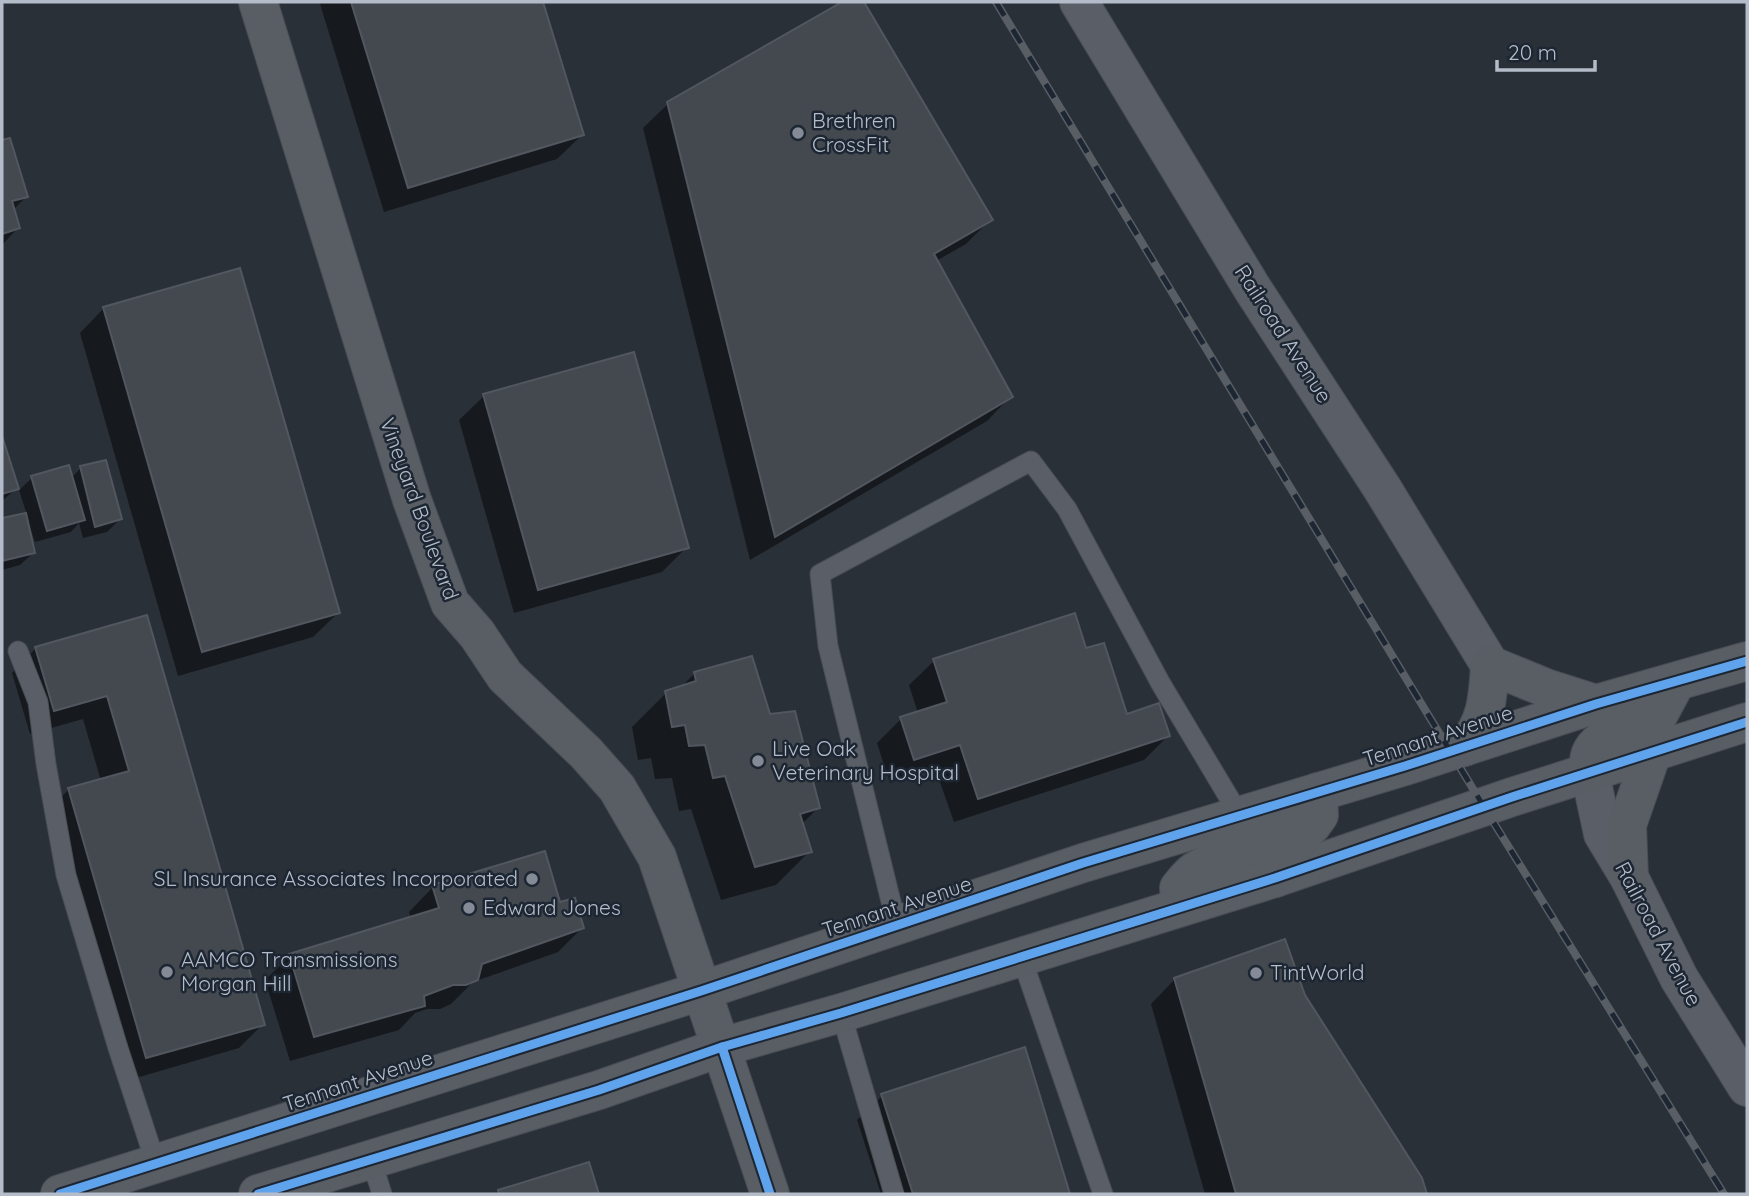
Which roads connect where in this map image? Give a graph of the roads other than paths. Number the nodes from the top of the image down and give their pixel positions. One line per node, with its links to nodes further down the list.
1 (258, 2): 19 (main road, Vineyard Boulevard)
2 (1079, 2): 5 (street, Railroad Avenue)
3 (18, 651): 23 (lane)
4 (1747, 661): 6 (main road, Tennant Avenue)
5 (1490, 665): 7 (main road); 9 (main road)
6 (1676, 682): 7 (main road, Tennant Avenue); 11 (main road)
7 (1596, 704): 9 (main road, Tennant Avenue)
8 (1747, 722): 10 (main road)
9 (1464, 747): 12 (main road, Tennant Avenue)
10 (1652, 753): 11 (main road); 14 (main road)
11 (1590, 773): 14 (street, Railroad Avenue); 15 (main road)
12 (1318, 792): 13 (main road, Tennant Avenue); 15 (main road)
13 (1241, 816): 16 (main road); 17 (main road, Tennant Avenue); 17 (lane)
14 (1629, 877): 22 (street, Railroad Avenue)
15 (1275, 878): 16 (main road)
16 (1180, 907): 18 (main road)
17 (897, 926): 19 (main road, Tennant Avenue)
18 (1021, 956): 20 (main road); 29 (lane)
19 (701, 991): 21 (main road, Vineyard Boulevard); 23 (main road, Tennant Avenue)
20 (841, 1013): 21 (main road); 28 (lane)
21 (722, 1048): 24 (main road); 27 (main road, Vineyard Boulevard)
22 (1747, 1087)
23 (156, 1164): 25 (main road, Tennant Avenue)
24 (377, 1177): 26 (main road)
25 (60, 1194)
26 (258, 1194)
27 (770, 1194)
28 (894, 1194)
29 (1103, 1194)

